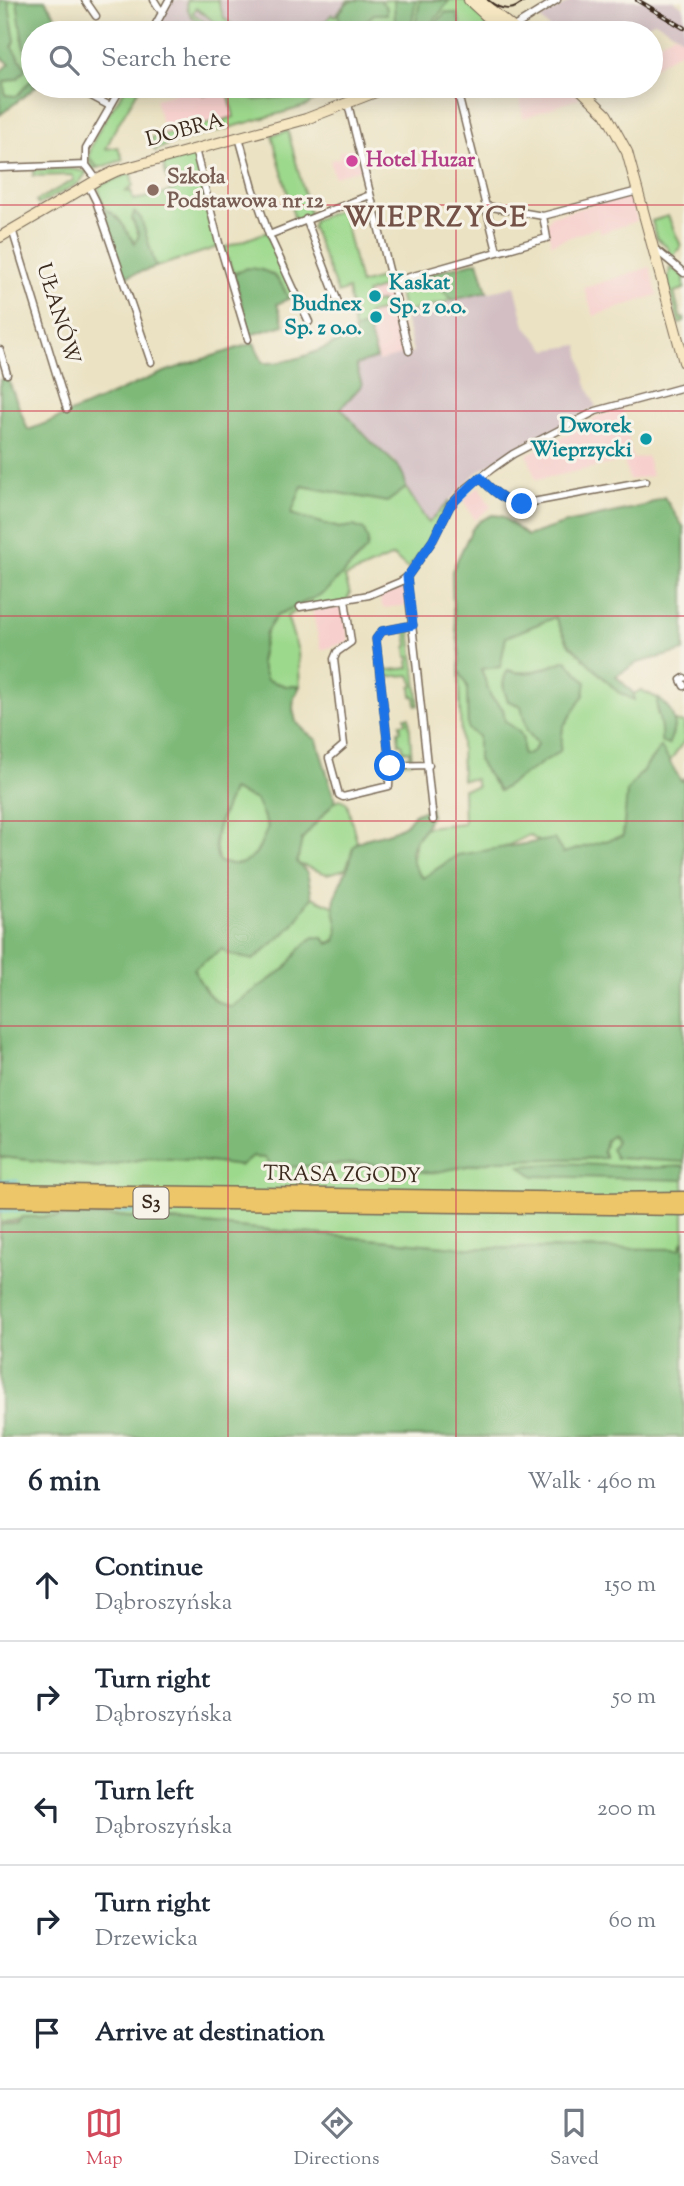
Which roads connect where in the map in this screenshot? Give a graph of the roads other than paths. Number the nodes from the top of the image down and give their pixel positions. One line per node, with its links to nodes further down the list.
1 (87, 0): 8 (street)
2 (154, 0): 7 (street)
3 (169, 0): 7 (street)
4 (469, 0): 10 (street)
5 (479, 0): 11 (street)
6 (557, 0): 12 (street)
7 (162, 13): 9 (street)
8 (96, 16)
9 (158, 21)
10 (494, 21)
11 (497, 21)
12 (524, 21)
13 (95, 98): 19 (street)
14 (115, 98): 19 (street)
15 (362, 98): 18 (street, DOBRA)
16 (459, 98): 27 (street)
17 (590, 98): 25 (street)
18 (348, 104): 20 (street, DOBRA); 26 (street)
19 (110, 106): 22 (street)
20 (239, 137): 21 (street, DOBRA); 31 (street)
21 (195, 149): 24 (street, DOBRA); 41 (street)
22 (86, 165): 23 (street); 24 (street)
23 (0, 168)
24 (92, 183): 30 (street, DOBRA); 44 (street)
25 (638, 191): 28 (street); 33 (street)
26 (370, 195): 29 (street); 38 (street)
27 (486, 206): 28 (street); 34 (street)
28 (543, 216): 34 (street)
29 (306, 219): 31 (street); 39 (street)
30 (12, 229): 32 (street, DOBRA); 48 (street, UŁANÓW)
31 (269, 234): 40 (street)
32 (0, 237)
33 (654, 248): 35 (street); 36 (street)
34 (497, 251): 38 (street)
35 (676, 266): 36 (street); 37 (street)
36 (659, 267): 45 (street)
37 (684, 273)
38 (392, 282): 43 (street)
39 (338, 302)
40 (309, 322)
41 (248, 339)
42 (0, 350): 46 (street)
43 (409, 351)
44 (151, 362)
45 (684, 362)
46 (7, 374)
47 (684, 387): 49 (street)
48 (67, 409)
49 (480, 477): 50 (street); 51 (street)
50 (646, 481)
51 (407, 577): 52 (street); 54 (street)
52 (345, 599): 53 (street); 58 (street)
53 (300, 607)
54 (413, 625): 57 (street); 58 (street)
55 (684, 678): 56 (street)
56 (684, 685)
57 (429, 765): 58 (street); 59 (street)
58 (390, 766)
59 (433, 820)
60 (0, 1190): 61 (highway, TRASA ZGODY / S3)
61 (684, 1198)
62 (0, 1200): 63 (highway, TRASA ZGODY / S3)
63 (684, 1209)

